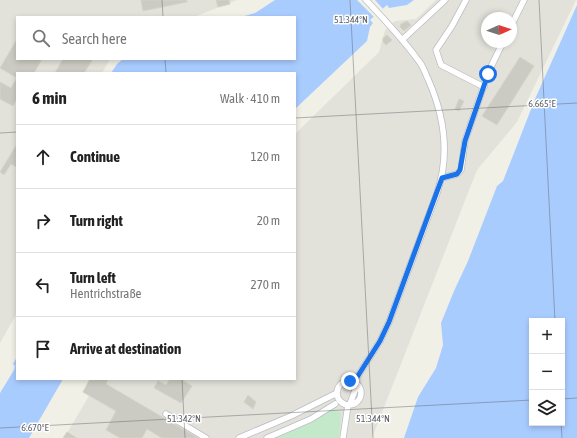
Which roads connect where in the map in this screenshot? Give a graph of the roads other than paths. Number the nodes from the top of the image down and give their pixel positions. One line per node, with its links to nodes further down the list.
1 (366, 0): 6 (street)
2 (445, 0): 6 (street)
3 (466, 0): 8 (street)
4 (524, 0): 5 (street)
5 (517, 14)
6 (402, 40): 9 (street)
7 (501, 48): 8 (street)
8 (484, 88): 9 (street)
9 (442, 178): 10 (street)
10 (356, 384): 11 (street); 13 (street)
11 (337, 392): 13 (street); 16 (street)
12 (335, 404): 17 (street)
13 (349, 404): 18 (street)
14 (166, 414): 15 (street)
15 (206, 438)
16 (239, 438)
17 (268, 438)
18 (343, 438)

